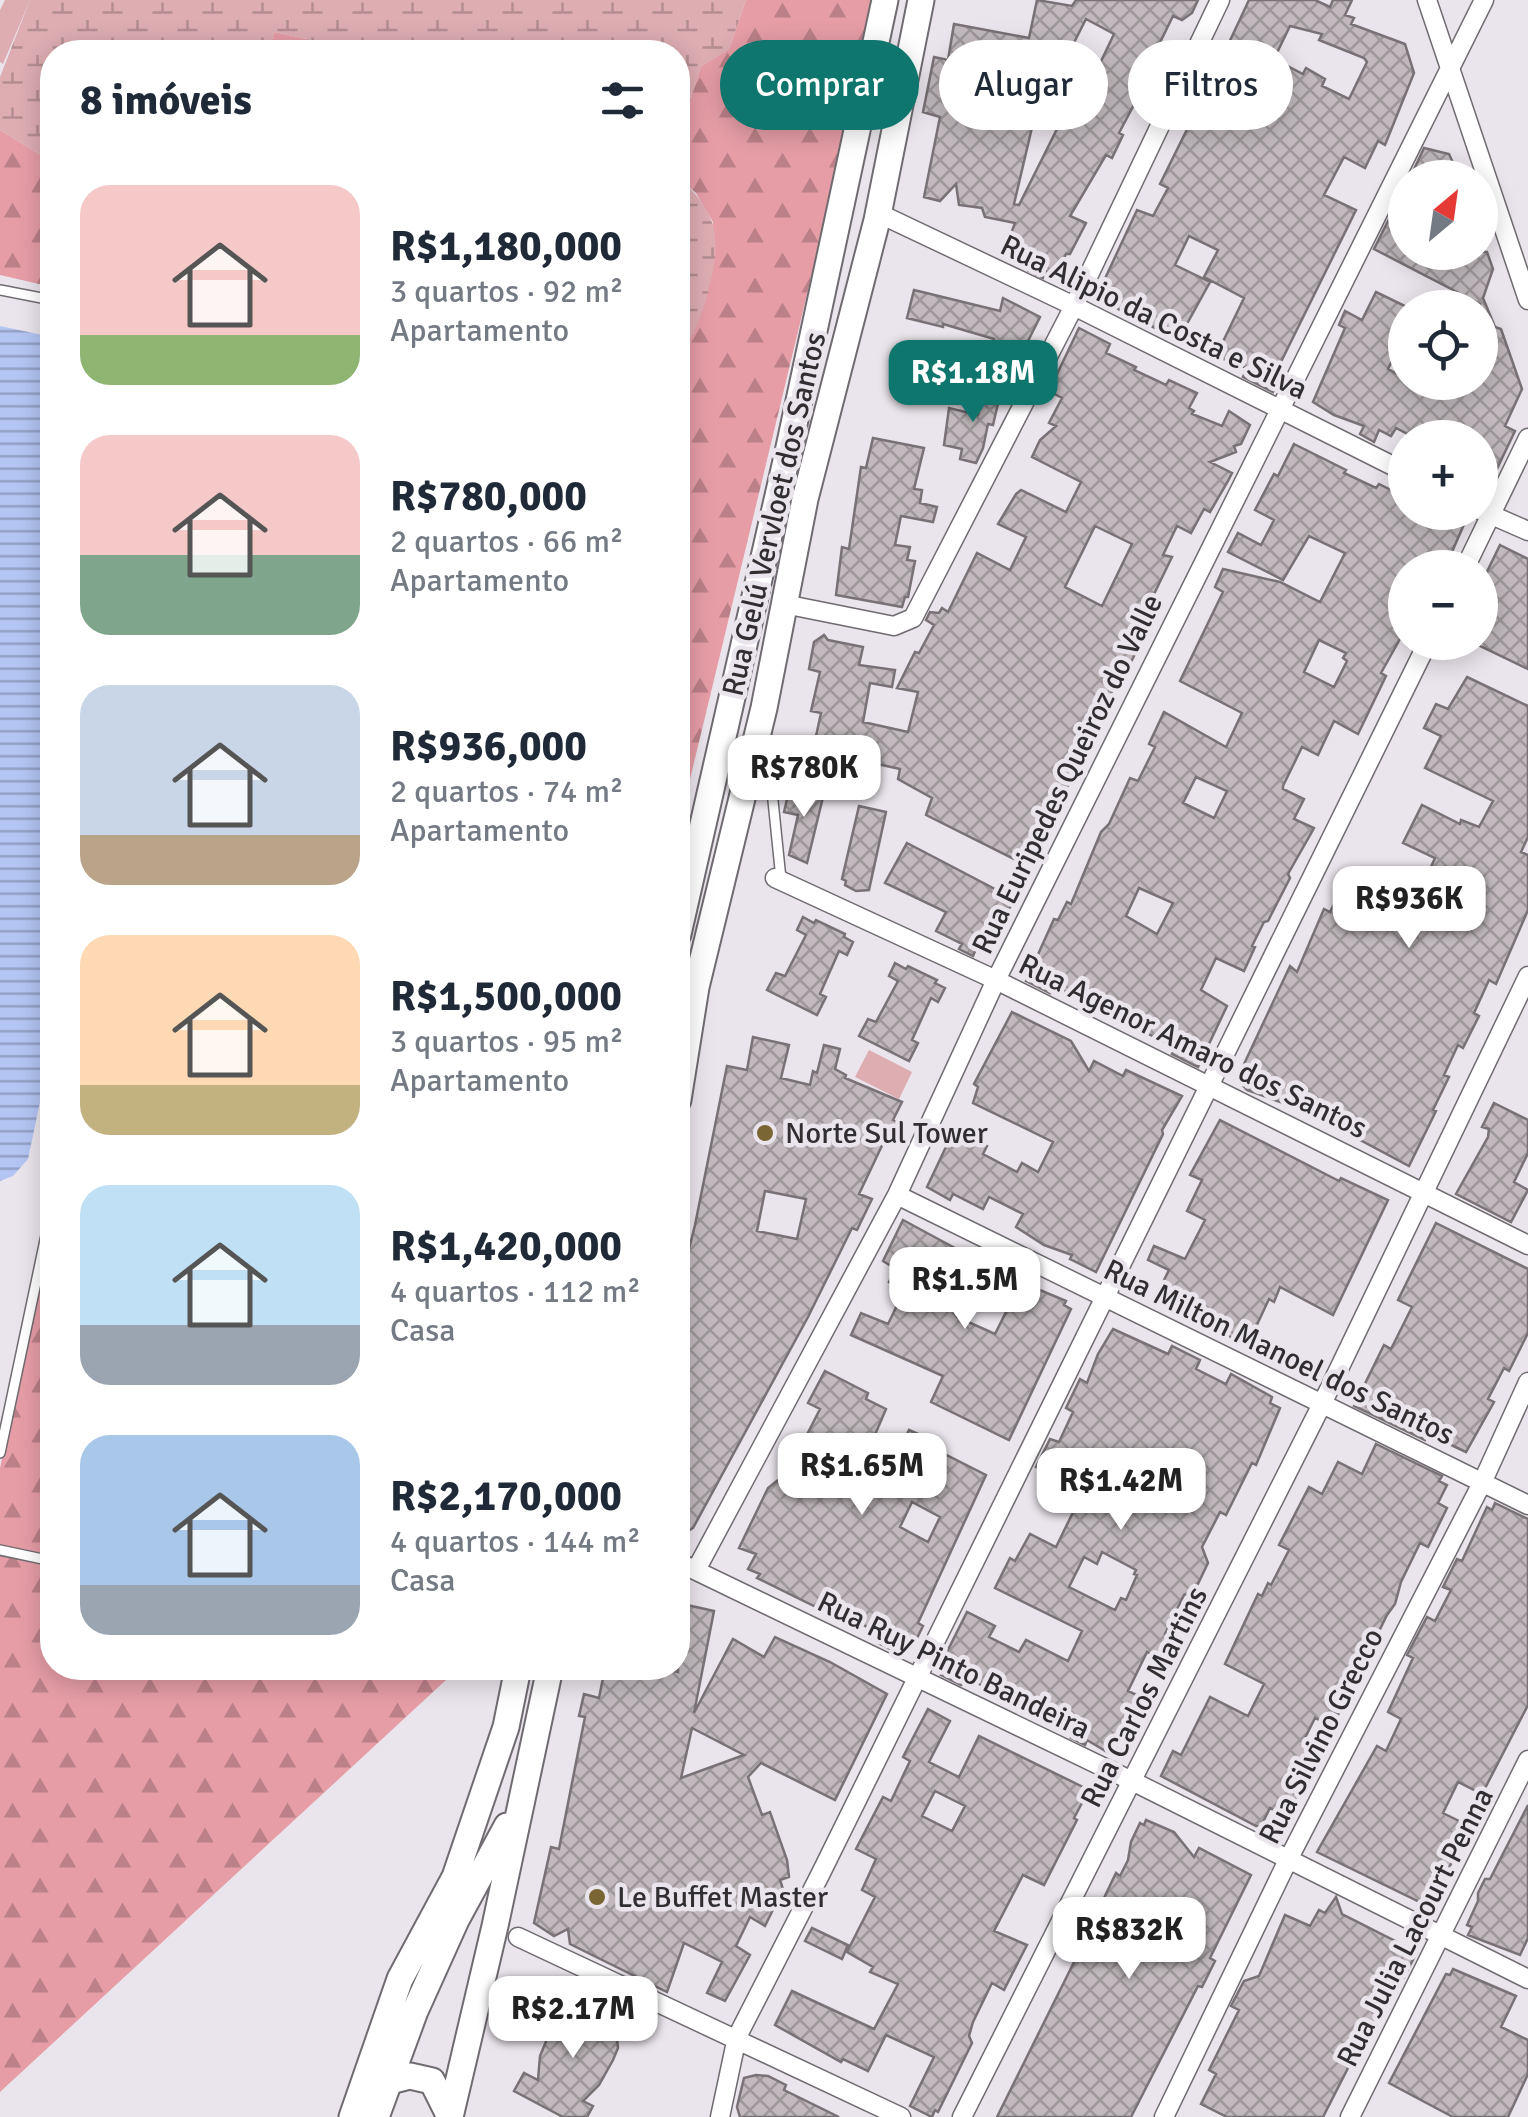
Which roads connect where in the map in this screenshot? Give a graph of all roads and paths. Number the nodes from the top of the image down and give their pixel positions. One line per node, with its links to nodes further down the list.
1 (884, 0): 22 (main road, Rua Gelú Vervloet dos Santos)
2 (922, 0): 7 (main road, Rua Gelú Vervloet dos Santos)
3 (1220, 0): 11 (street)
4 (1427, 0): 6 (street)
5 (1484, 0): 6 (street, Rua Euripedes Queiroz do Valle)
6 (1452, 66): 10 (street); 12 (street, Rua Euripedes Queiroz do Valle)
7 (878, 213): 11 (street, Rua Alipio da Costa e Silva); 18 (main road, Rua Gelú Vervloet dos Santos)
8 (0, 290): 9 (lane)
9 (40, 298)
10 (1528, 300)
11 (1074, 306): 12 (street, Rua Alipio da Costa e Silva); 18 (street)
12 (1278, 409): 14 (street, Rua Alipio da Costa e Silva); 24 (street, Rua Euripedes Queiroz do Valle)
13 (1528, 438): 15 (street)
14 (1388, 464)
15 (1498, 490)
16 (1498, 518): 17 (street)
17 (1528, 531)
18 (784, 604): 20 (main road, Rua Gelú Vervloet dos Santos)
19 (1419, 660): 26 (street)
20 (750, 768): 21 (lane); 25 (main road, Rua Gelú Vervloet dos Santos)
21 (778, 880): 24 (street, Rua Agenor Amaro dos Santos)
22 (690, 881)
23 (1528, 976): 27 (street, Rua Carlos Martins)
24 (996, 980): 26 (street, Rua Agenor Amaro dos Santos); 28 (street, Rua Euripedes Queiroz do Valle)
25 (690, 1025)
26 (1210, 1085): 27 (street, Rua Agenor Amaro dos Santos); 31 (street)
27 (1424, 1191): 29 (street, Rua Agenor Amaro dos Santos); 33 (street, Rua Carlos Martins)
28 (897, 1195): 31 (street, Rua Milton Manoel dos Santos); 40 (street, Rua Euripedes Queiroz do Valle)
29 (1528, 1245)
30 (40, 1263): 34 (lane)
31 (1106, 1296): 33 (street, Rua Milton Manoel dos Santos); 41 (street)
32 (1528, 1382): 35 (street, Rua Silvino Grecco)
33 (1322, 1404): 35 (street, Rua Milton Manoel dos Santos); 45 (street, Rua Carlos Martins)
34 (0, 1453)
35 (1482, 1483): 36 (street, Rua Milton Manoel dos Santos); 47 (street, Rua Silvino Grecco)
36 (1528, 1505)
37 (0, 1550): 38 (lane)
38 (40, 1558)
39 (690, 1567): 40 (street, Rua Ruy Pinto Bandeira)
40 (696, 1570): 41 (street, Rua Ruy Pinto Bandeira)
41 (916, 1677): 45 (street, Rua Ruy Pinto Bandeira); 51 (street)
42 (516, 1680): 53 (main road)
43 (547, 1680): 46 (main road)
44 (1528, 1760): 49 (street, Rua Julia Lacourt Penna)
45 (1132, 1781): 47 (street, Rua Ruy Pinto Bandeira); 59 (street, Rua Carlos Martins)
46 (522, 1799): 52 (main road); 56 (main road)
47 (1288, 1860): 49 (street, Rua Ruy Pinto Bandeira); 60 (street, Rua Silvino Grecco)
48 (518, 1936): 51 (street)
49 (1442, 1937): 50 (street, Rua Ruy Pinto Bandeira); 61 (street, Rua Julia Lacourt Penna)
50 (1528, 1979)
51 (736, 2038): 57 (street); 58 (street)
52 (389, 2081): 53 (main road); 55 (main road); 56 (main road)
53 (361, 2090): 54 (main road)
54 (352, 2117)
55 (376, 2117)
56 (450, 2117)
57 (720, 2117)
58 (901, 2117)
59 (962, 2117)
60 (1164, 2117)
61 (1350, 2117)

